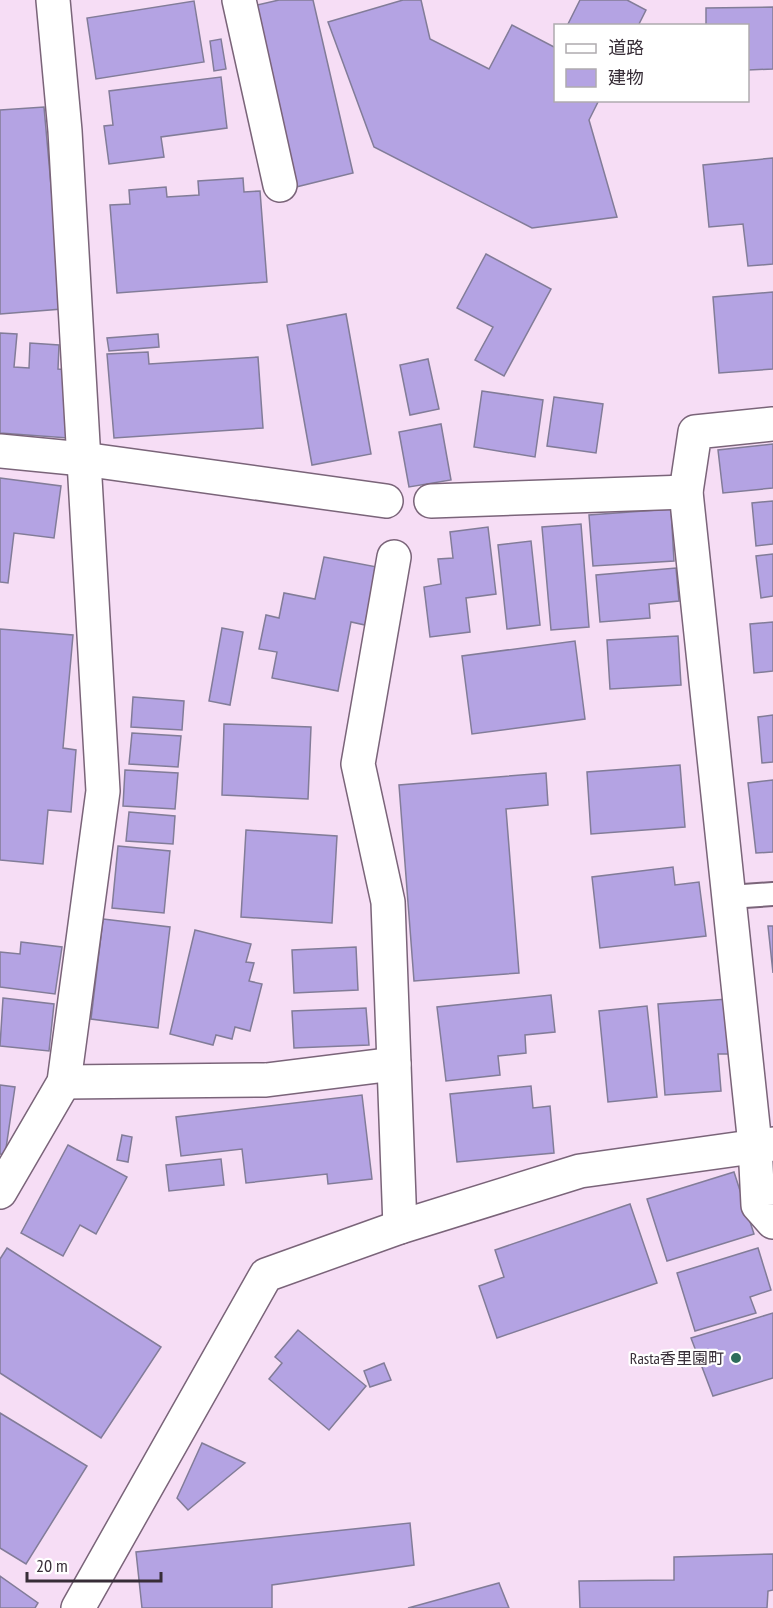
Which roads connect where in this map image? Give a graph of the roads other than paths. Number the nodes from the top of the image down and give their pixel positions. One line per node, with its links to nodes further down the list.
1 (53, 0): 6 (street)
2 (239, 0): 3 (street)
3 (280, 186)
4 (773, 424): 7 (street)
5 (0, 451): 6 (street)
6 (83, 459): 8 (street); 14 (street)
7 (686, 492): 9 (street); 12 (street)
8 (386, 501)
9 (431, 501)
10 (394, 557): 13 (street)
11 (773, 894): 12 (lane)
12 (729, 897): 15 (street)
13 (394, 1064): 14 (street); 18 (street)
14 (64, 1082): 16 (street)
15 (764, 1145): 17 (street); 18 (street)
16 (0, 1192)
17 (773, 1222)
18 (400, 1227): 19 (street)
19 (78, 1608)

